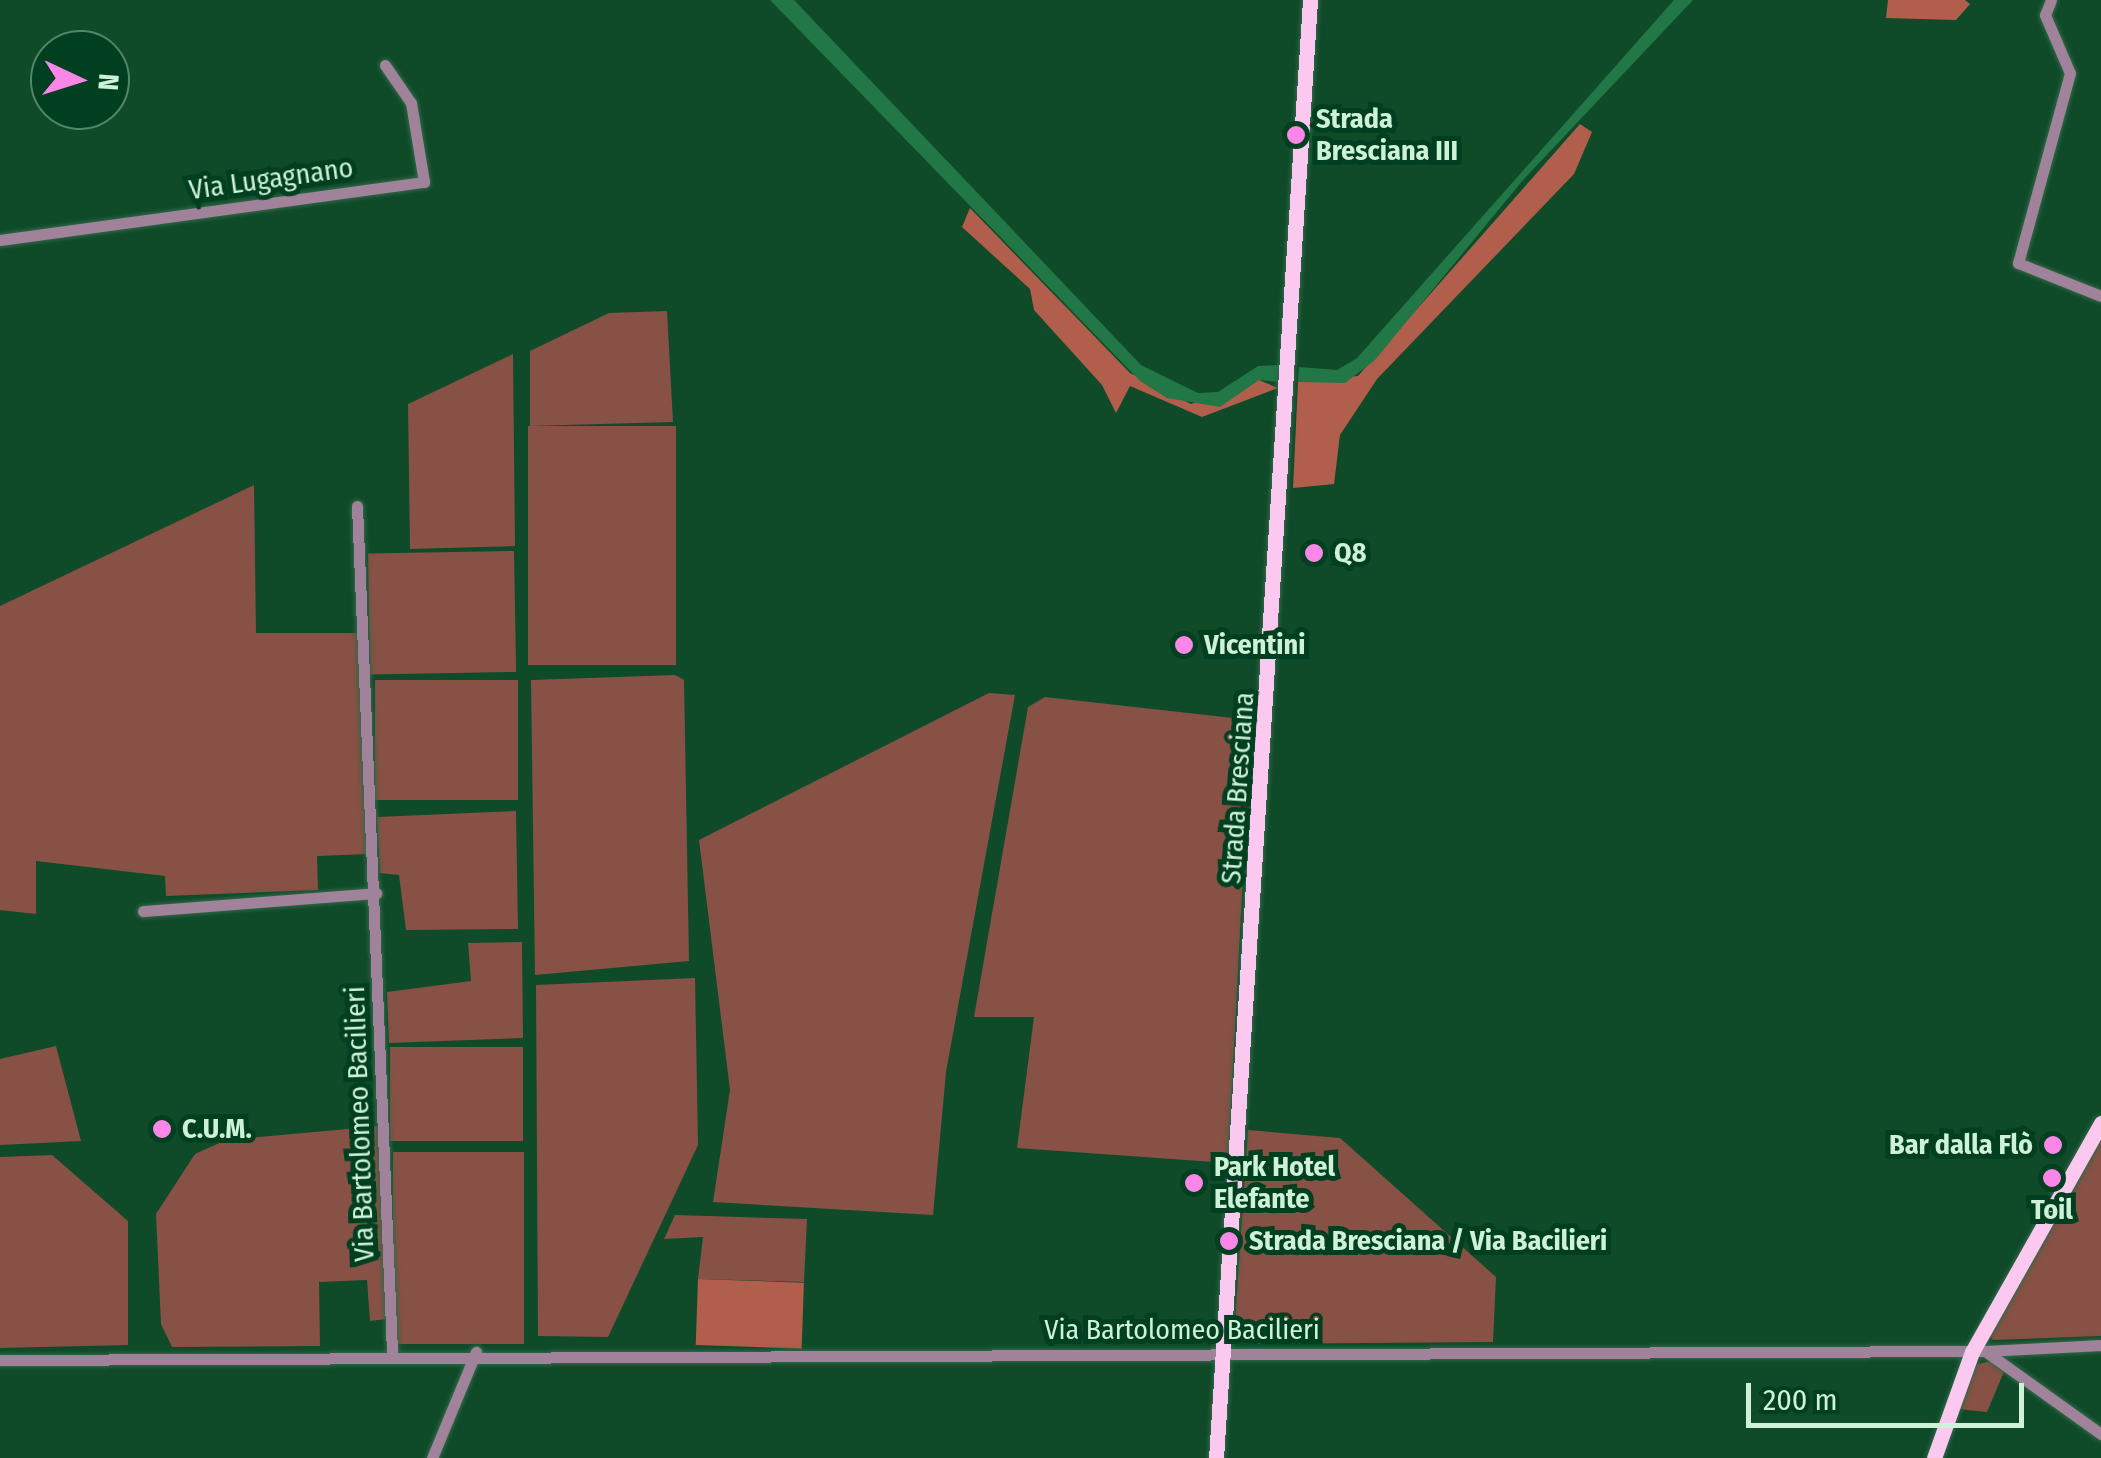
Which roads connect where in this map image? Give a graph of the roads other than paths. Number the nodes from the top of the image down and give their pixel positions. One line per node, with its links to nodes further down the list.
1 (1310, 0): 14 (main road, Strada Bresciana)
2 (2051, 0): 5 (street)
3 (385, 65): 4 (street, Via Lugagnano)
4 (0, 240)
5 (2101, 296)
6 (357, 506): 7 (street, Via Bartolomeo Bacilieri)
7 (376, 893): 8 (street); 13 (street, Via Bartolomeo Bacilieri)
8 (142, 911)
9 (2101, 1123): 11 (main road)
10 (2101, 1345): 11 (street, Via Bartolomeo Bacilieri)
11 (1979, 1351): 14 (street, Via Bartolomeo Bacilieri); 16 (street); 19 (main road)
12 (476, 1352): 13 (street, Via Bartolomeo Bacilieri); 14 (street, Via Bartolomeo Bacilieri); 17 (street)
13 (392, 1353): 15 (street, Via Bartolomeo Bacilieri)
14 (1224, 1356): 18 (main road, Strada Bresciana)
15 (0, 1360)
16 (2101, 1434)
17 (432, 1458)
18 (1216, 1458)
19 (1934, 1458)

